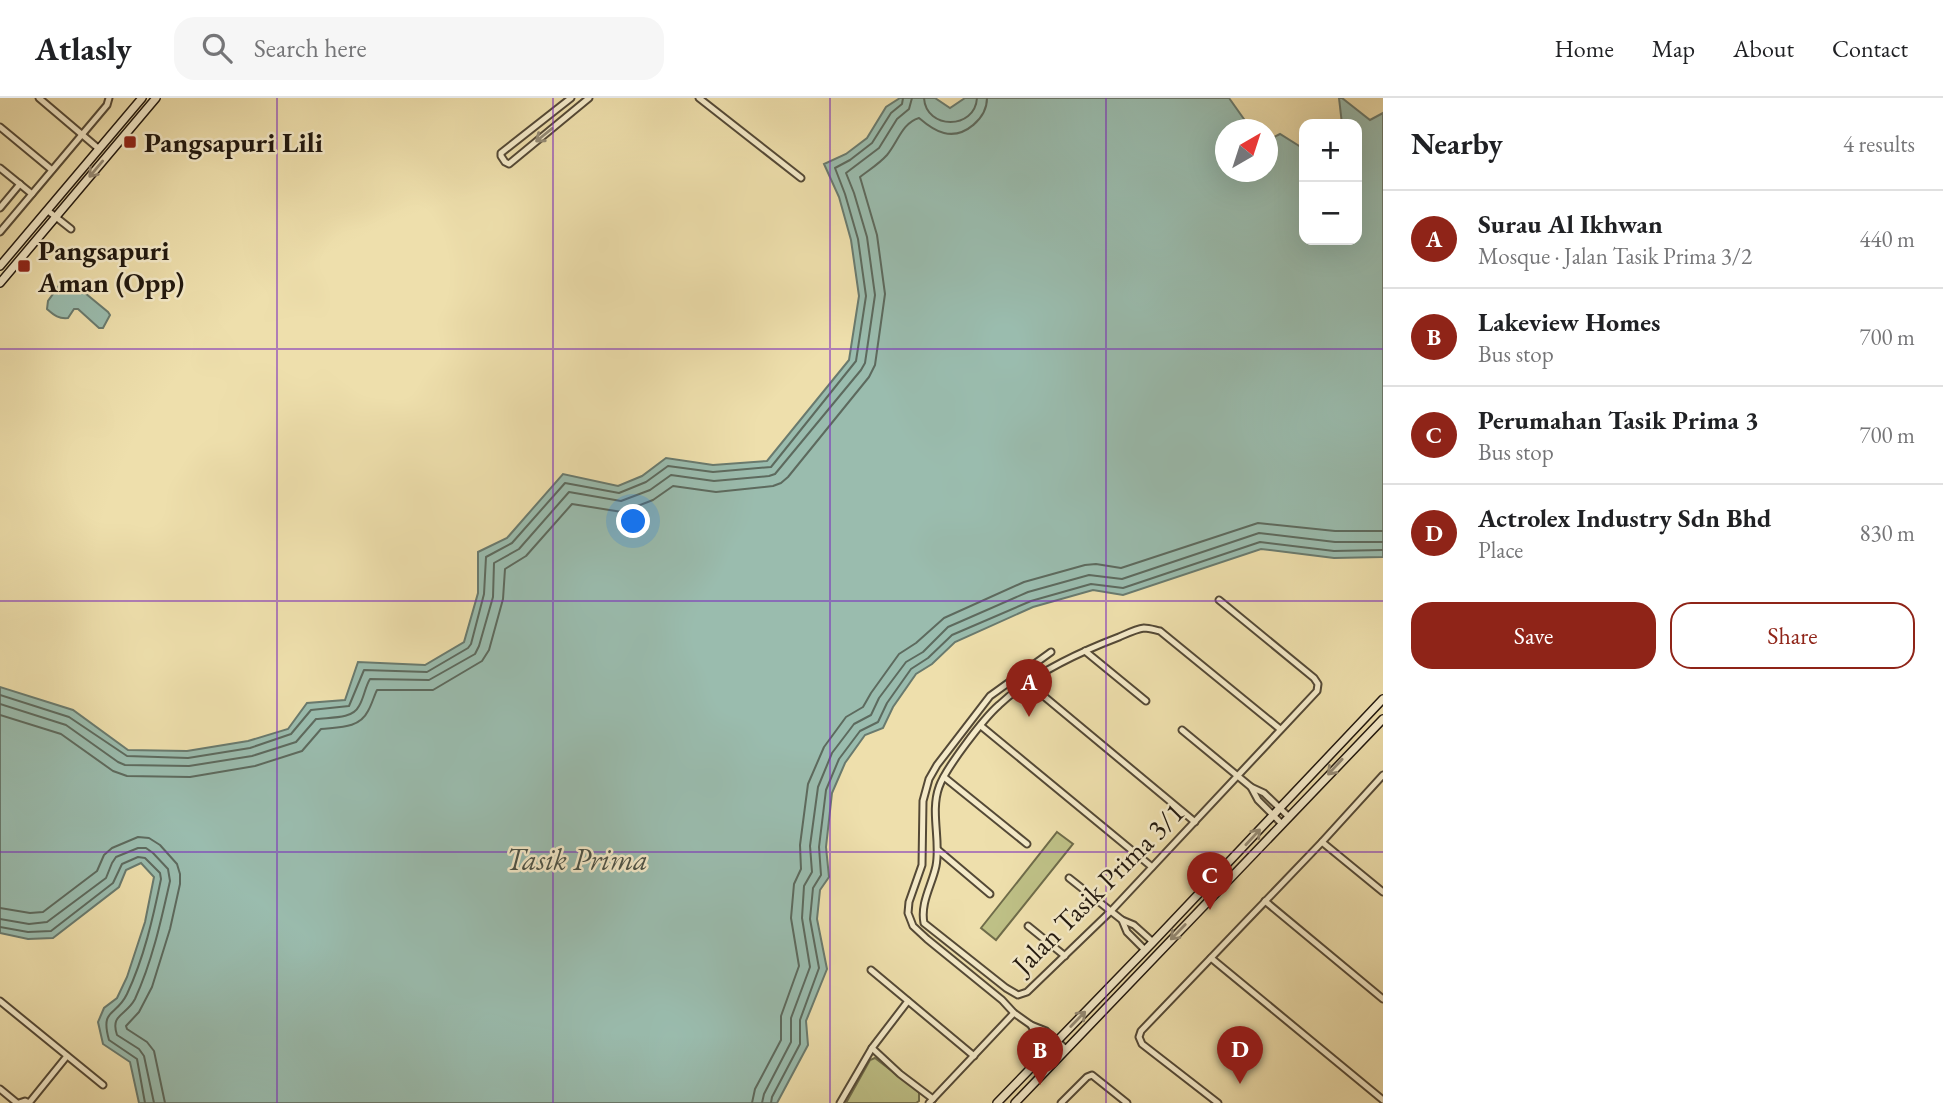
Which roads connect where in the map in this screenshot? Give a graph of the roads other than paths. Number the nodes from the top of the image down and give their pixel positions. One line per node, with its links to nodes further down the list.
1 (39, 98): 9 (street)
2 (142, 98): 10 (main road)
3 (156, 98): 18 (main road, one-way to 18)
4 (571, 98): 5 (street, one-way to 4)
5 (589, 98)
6 (699, 98): 13 (street)
7 (109, 99): 9 (street)
8 (0, 127): 12 (street)
9 (82, 135): 10 (street); 12 (street)
10 (99, 149): 17 (main road)
11 (0, 168): 14 (street)
12 (52, 170): 15 (street)
13 (801, 178)
14 (20, 184): 15 (street); 16 (street)
15 (32, 194): 20 (street)
16 (0, 208)
17 (47, 211): 18 (street); 21 (main road)
18 (55, 217): 19 (street); 22 (main road)
19 (71, 229)
20 (0, 232)
21 (0, 266)
22 (0, 283)
23 (1219, 600): 31 (street, Jalan Tasik Prima 3/1)
24 (1085, 651): 26 (street, Jalan Tasik Prima 3/1); 28 (street); 31 (street, Jalan Tasik Prima 3/1)
25 (1051, 652): 63 (street)
26 (1028, 683): 30 (street, Jalan Tasik Prima 3/1); 42 (street)
27 (1383, 699): 39 (main road)
28 (1146, 701)
29 (1383, 719): 41 (main road, one-way to 41)
30 (981, 726): 35 (street, Jalan Tasik Prima 3/1); 47 (street)
31 (1280, 729): 34 (street, Jalan Tasik Prima 3/1)
32 (1182, 730): 34 (street)
33 (1383, 775): 36 (street)
34 (1239, 776): 37 (street); 42 (street, Jalan Tasik Prima 3/1)
35 (944, 777): 45 (street); 46 (street, Jalan Tasik Prima 3/1)
36 (1376, 783): 38 (street); 44 (street)
37 (1251, 787): 39 (street); 40 (street)
38 (1383, 789)
39 (1280, 808): 40 (main road); 41 (street)
40 (1273, 815): 43 (street); 55 (main road, one-way to 40)
41 (1289, 817): 43 (main road)
42 (1195, 822): 47 (street, Jalan Tasik Prima 3/1)
43 (1282, 824): 68 (main road, one-way to 68)
44 (1322, 842): 49 (street); 51 (street)
45 (1027, 844)
46 (938, 850): 50 (street); 57 (street, Jalan Tasik Prima 3/1)
47 (1152, 867): 52 (street, Jalan Tasik Prima 3/1)
48 (1069, 878): 52 (street)
49 (1383, 892)
50 (990, 894)
51 (1265, 901): 58 (street); 60 (street)
52 (1111, 911): 53 (street); 57 (street, Jalan Tasik Prima 3/1)
53 (1122, 920): 55 (street); 56 (street)
54 (1028, 926): 57 (street)
55 (1153, 942): 56 (main road)
56 (1145, 950): 65 (main road, one-way to 56)
57 (1065, 956)
58 (1211, 958): 74 (street); 83 (street)
59 (871, 970): 62 (street)
60 (1383, 999)
61 (0, 1001): 69 (street)
62 (908, 1001): 66 (street); 70 (street)
63 (1014, 1013): 64 (street); 70 (street)
64 (1031, 1025): 65 (street); 67 (street)
65 (1057, 1041): 67 (main road); 68 (street)
66 (872, 1048): 75 (street); 78 (street)
67 (1049, 1049): 71 (street); 79 (main road)
68 (1066, 1049): 71 (main road)
69 (67, 1056): 72 (street); 77 (street)
70 (974, 1056): 75 (street)
71 (1058, 1057): 80 (main road)
72 (103, 1085)
73 (0, 1089): 76 (street)
74 (1383, 1100)
75 (931, 1101)
76 (18, 1103): 77 (street)
77 (29, 1103)
78 (840, 1103)
79 (997, 1103)
80 (1015, 1103)
81 (1060, 1103): 82 (street)
82 (1128, 1103)
83 (1217, 1103)

